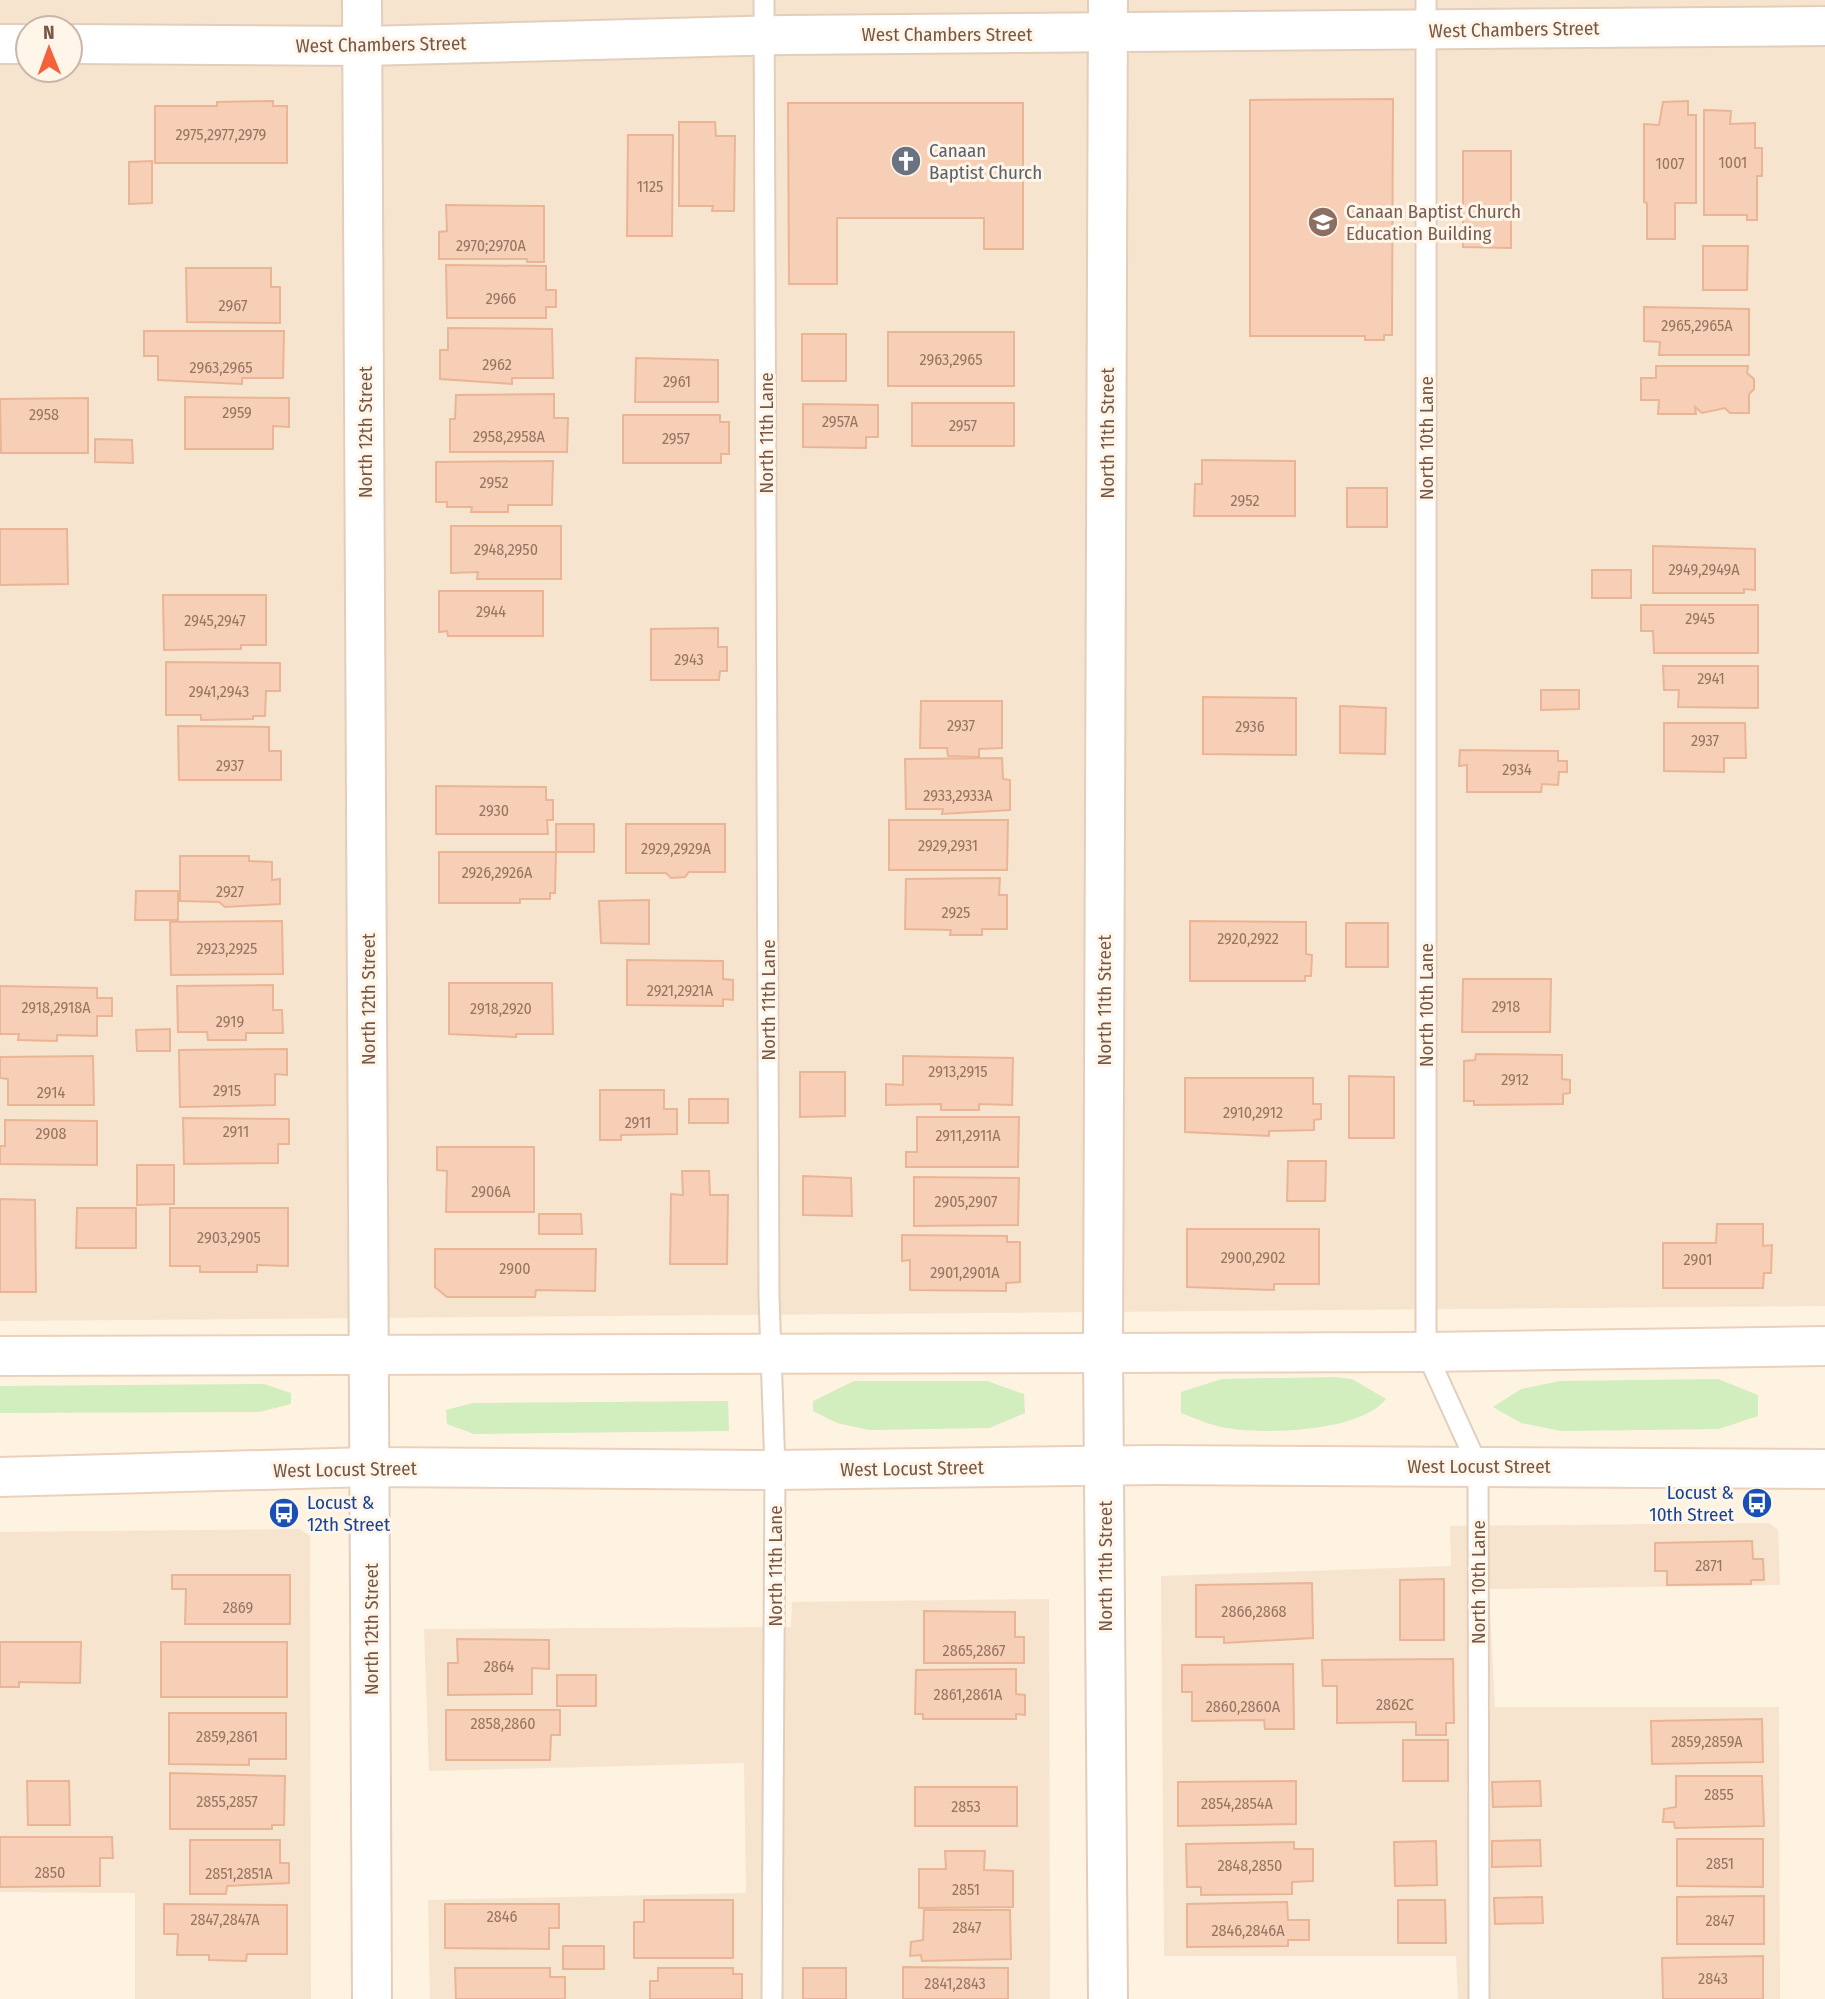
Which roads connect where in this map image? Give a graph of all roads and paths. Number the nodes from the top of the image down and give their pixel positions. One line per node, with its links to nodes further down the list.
1 (362, 0): 7 (street, North 12th Street)
2 (1426, 15): 3 (street, West Chambers Street); 5 (street, West Chambers Street); 11 (lane, North 10th Lane)
3 (1108, 17): 4 (street, West Chambers Street); 9 (street, North 11th Street)
4 (764, 18): 7 (street, West Chambers Street); 10 (lane, North 11th Lane)
5 (1825, 26)
6 (84, 44): 7 (street, West Chambers Street)
7 (363, 46): 12 (street, North 12th Street)
8 (1825, 1346): 11 (street)
9 (1103, 1351): 10 (street); 11 (street); 14 (street, North 11th Street)
10 (770, 1352): 12 (street); 18 (lane, North 11th Lane)
11 (1426, 1352): 15 (lane, North 10th Lane)
12 (369, 1354): 13 (street); 16 (street, North 12th Street)
13 (0, 1356)
14 (1105, 1465): 15 (street, West Locust Street); 18 (street, West Locust Street); 22 (street, North 11th Street)
15 (1478, 1466): 17 (street, West Locust Street); 23 (lane, North 10th Lane)
16 (370, 1467): 18 (street, West Locust Street); 19 (street, West Locust Street); 20 (street, North 12th Street)
17 (1825, 1469)
18 (775, 1470): 21 (lane, North 11th Lane)
19 (0, 1477)
20 (372, 1999)
21 (772, 1999)
22 (1108, 1999)
23 (1479, 1999)

